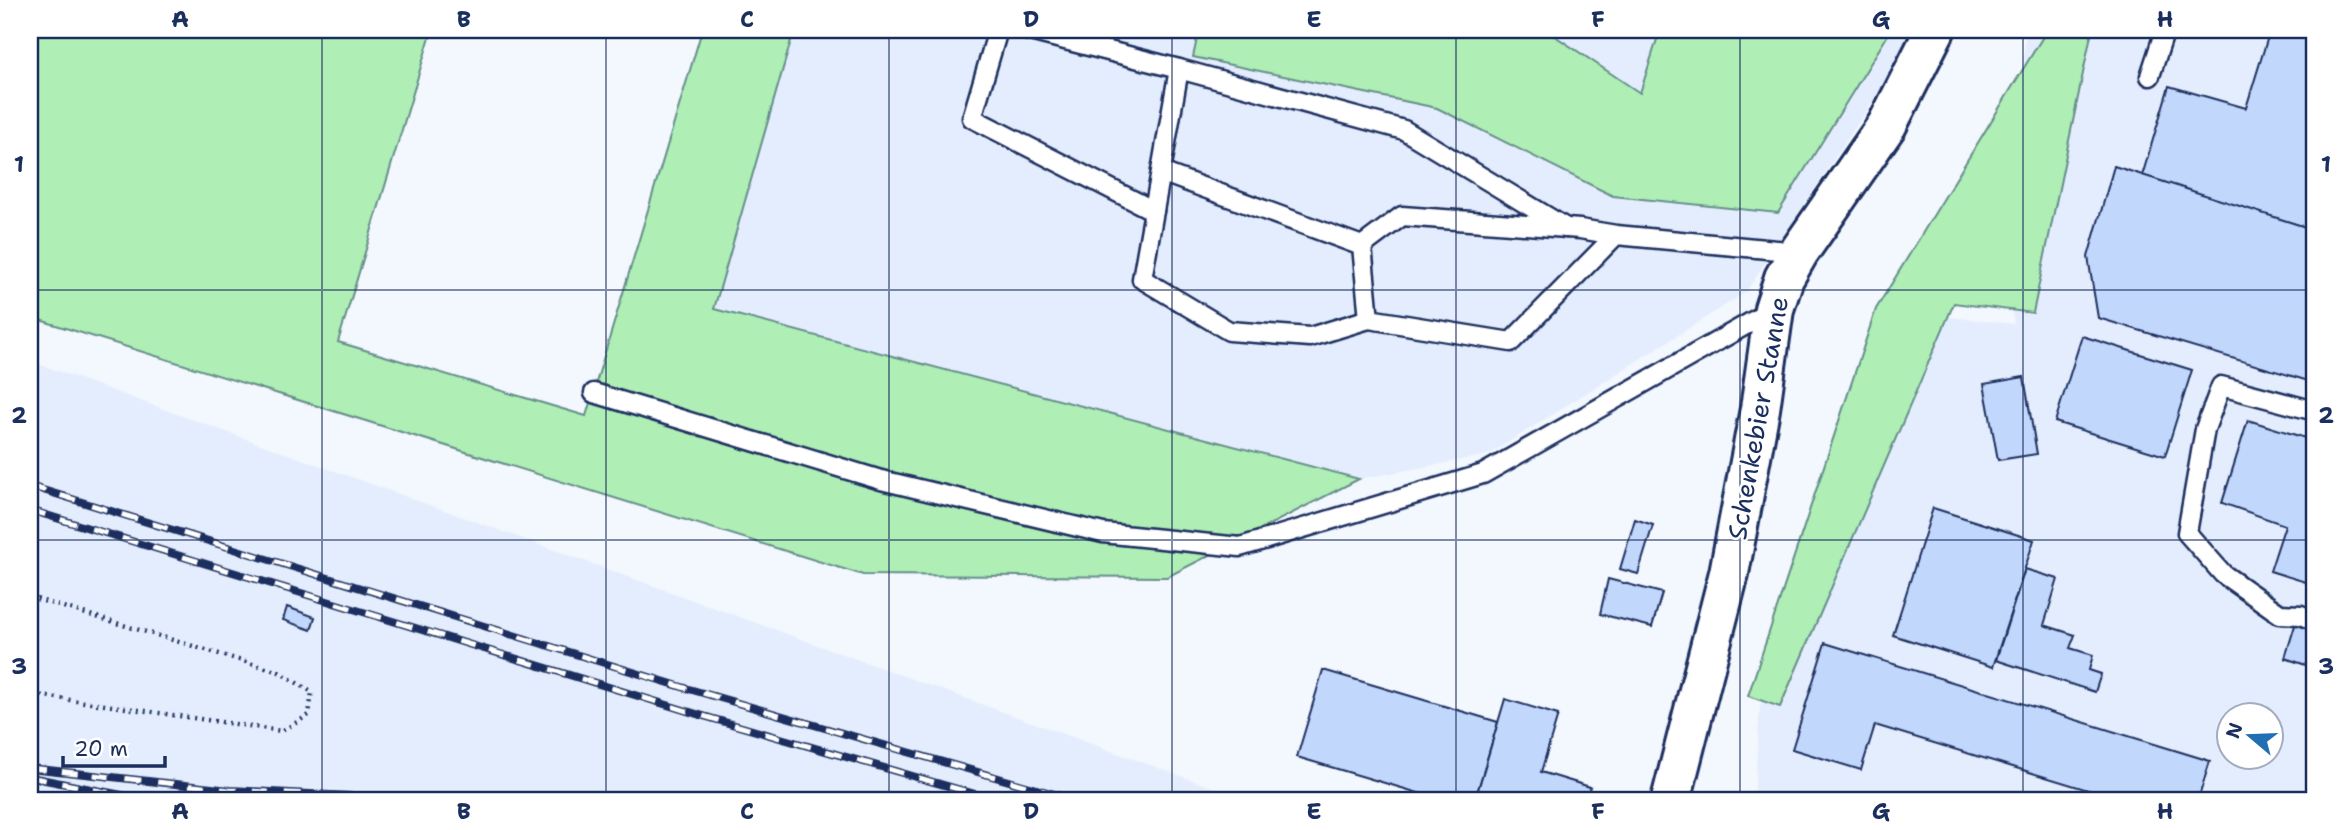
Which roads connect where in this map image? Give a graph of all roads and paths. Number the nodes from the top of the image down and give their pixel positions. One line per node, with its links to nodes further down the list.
1 (998, 30): 8 (lane)
2 (1026, 30): 5 (lane)
3 (1935, 30): 12 (street, Schenkebier Stanne)
4 (2165, 30): 6 (lane)
5 (1178, 69): 7 (lane); 9 (lane)
6 (2150, 76)
7 (1161, 172): 8 (lane); 11 (lane)
8 (1154, 211): 14 (lane)
9 (1566, 228): 10 (lane); 11 (lane)
10 (1616, 234): 12 (lane); 14 (lane)
11 (1362, 246): 14 (lane)
12 (1799, 252): 13 (street, Schenkebier Stanne)
13 (1774, 309): 15 (lane); 20 (street, Schenkebier Stanne)
14 (1369, 319)
15 (594, 393)
16 (2315, 411): 18 (lane)
17 (30, 597): 19 (path)
18 (2315, 621)
19 (30, 694)
20 (1671, 800)

